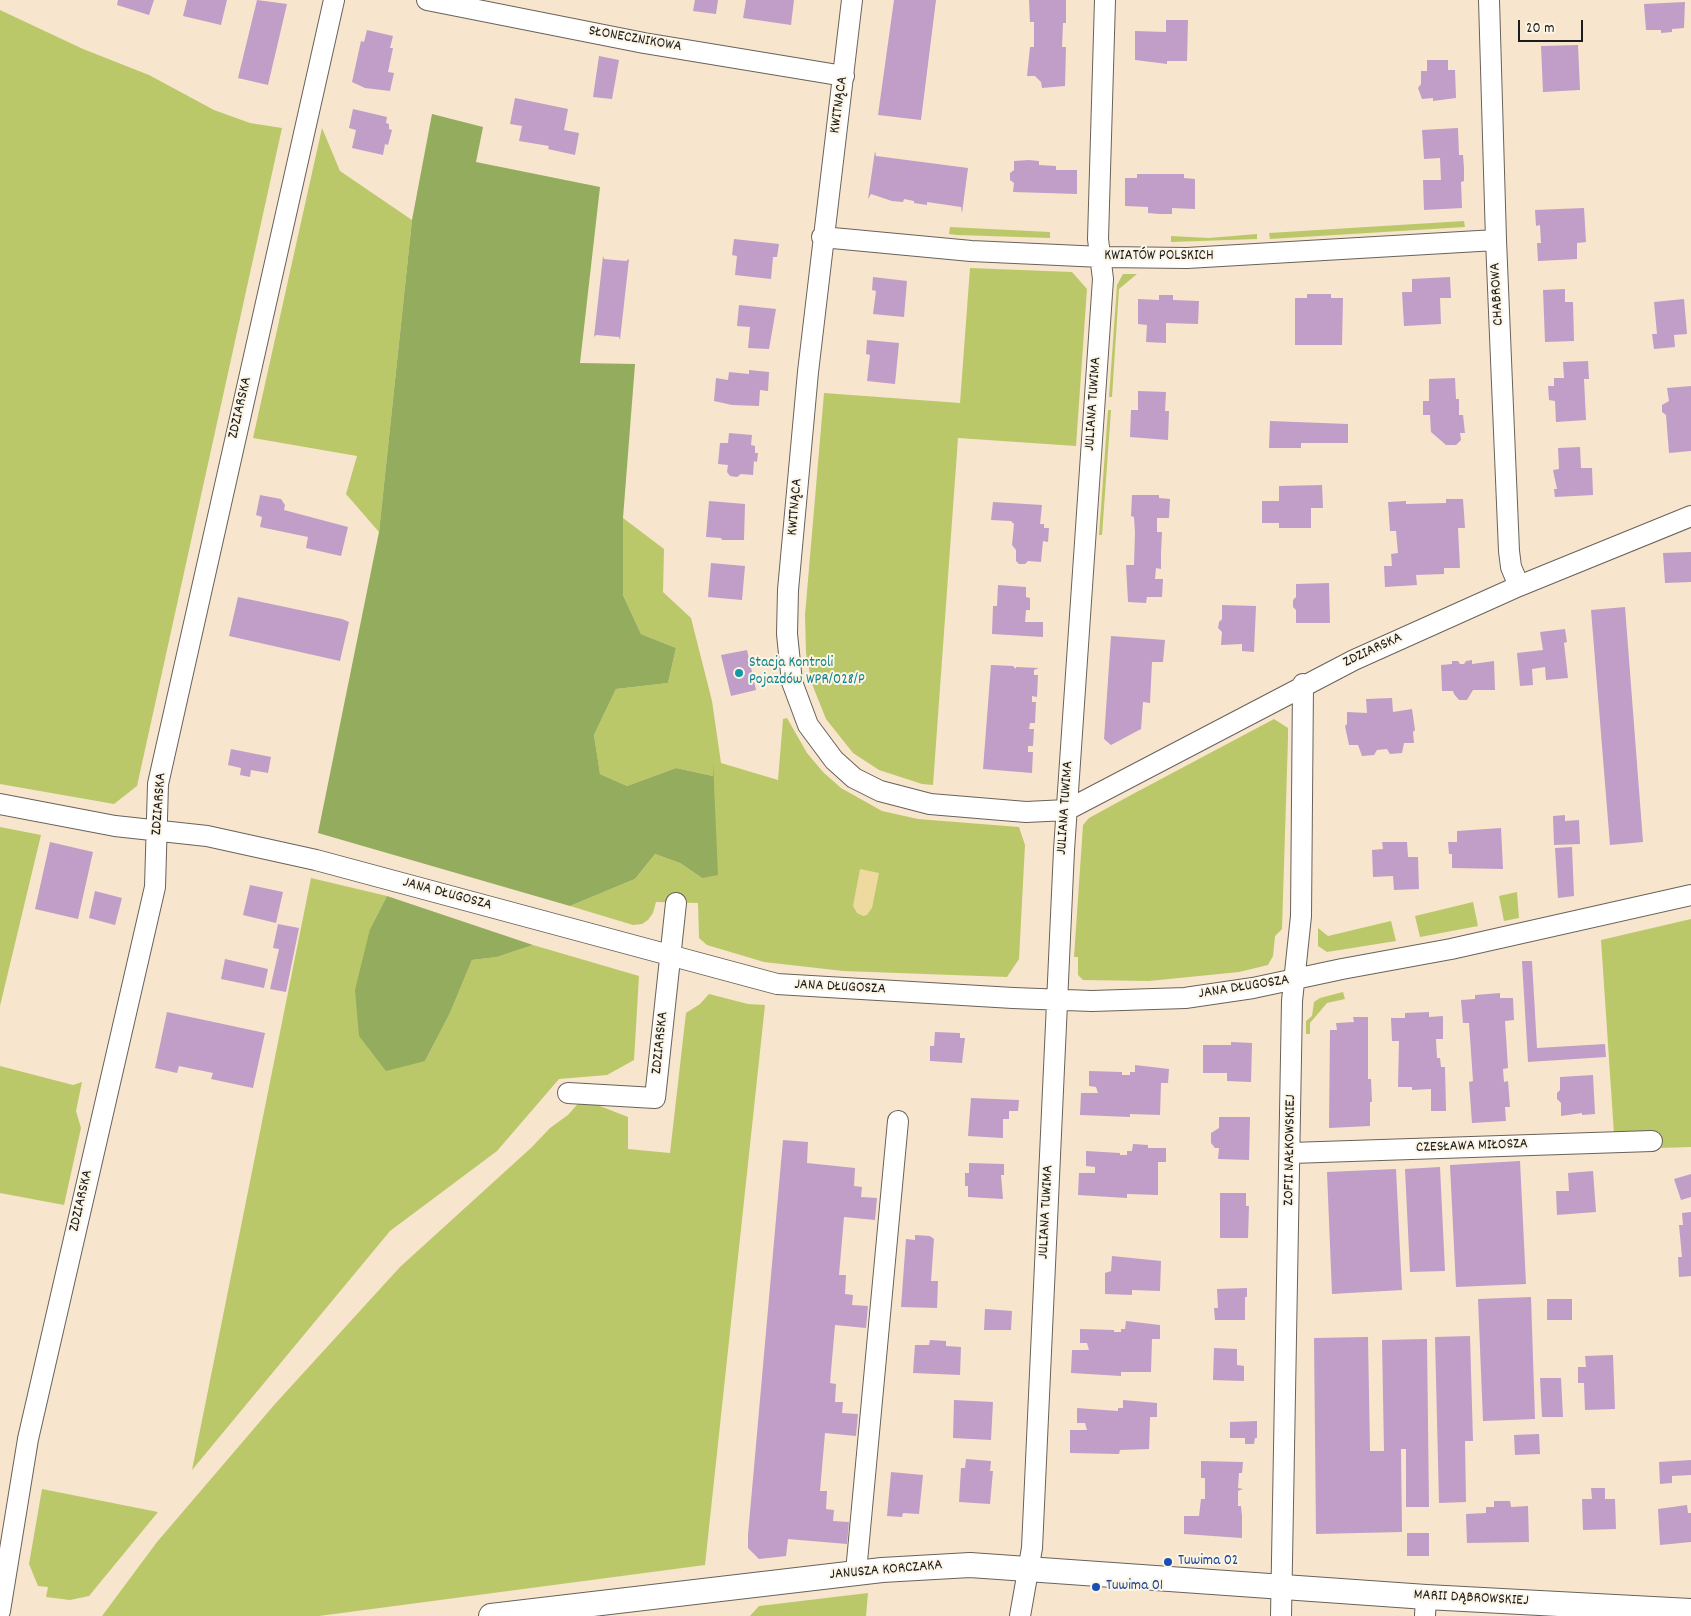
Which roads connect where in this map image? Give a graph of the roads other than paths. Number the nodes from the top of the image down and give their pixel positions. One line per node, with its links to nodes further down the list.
1 (334, 0): 16 (street, ZDZIARSKA)
2 (427, 0): 6 (street, SŁONECZNIKOWA)
3 (852, 0): 7 (street, KWITNĄCA)
4 (1105, 0): 10 (street, JULIANA TUWIMA)
5 (1489, 0): 9 (street, CHABROWA)
6 (492, 6): 7 (street, SŁONECZNIKOWA)
7 (844, 76): 8 (street, KWITNĄCA)
8 (822, 237): 10 (street, KWIATÓW POLSKICH); 15 (street, KWITNĄCA)
9 (1496, 240): 10 (street, KWIATÓW POLSKICH); 12 (street, CHABROWA)
10 (1102, 257): 15 (street, JULIANA TUWIMA)
11 (1691, 516): 12 (street, ZDZIARSKA)
12 (1519, 586): 13 (street, ZDZIARSKA)
13 (1303, 684): 15 (street, ZDZIARSKA); 20 (street, ZOFII NAŁKOWSKIEJ)
14 (0, 804): 16 (street, JANA DŁUGOSZA)
15 (1067, 810): 21 (street, JULIANA TUWIMA)
16 (157, 830): 19 (street, JANA DŁUGOSZA); 30 (street, ZDZIARSKA)
17 (1691, 895): 20 (street, JANA DŁUGOSZA)
18 (676, 903): 19 (street, ZDZIARSKA)
19 (671, 955): 21 (street, JANA DŁUGOSZA); 22 (street, ZDZIARSKA)
20 (1294, 980): 21 (street, JANA DŁUGOSZA); 25 (street, ZOFII NAŁKOWSKIEJ)
21 (1056, 1000): 26 (street, JULIANA TUWIMA)
22 (568, 1093)
23 (898, 1121): 27 (street)
24 (1652, 1141): 25 (street, CZESŁAWA MIŁOSZA)
25 (1291, 1153): 28 (street, ZOFII NAŁKOWSKIEJ)
26 (1027, 1568): 27 (street, JANUSZA KORCZAKA); 28 (street, JANUSZA KORCZAKA); 34 (street, JULIANA TUWIMA)
27 (856, 1572): 32 (street, JANUSZA KORCZAKA)
28 (1282, 1587): 29 (street, MARII DĄBROWSKIEJ); 35 (street, ZOFII NAŁKOWSKIEJ)
29 (1426, 1607): 31 (street, MARII DĄBROWSKIEJ)
30 (0, 1611)
31 (1691, 1611)
32 (517, 1614): 33 (street, JANUSZA KORCZAKA)
33 (491, 1616)
34 (1020, 1616)
35 (1281, 1616)

